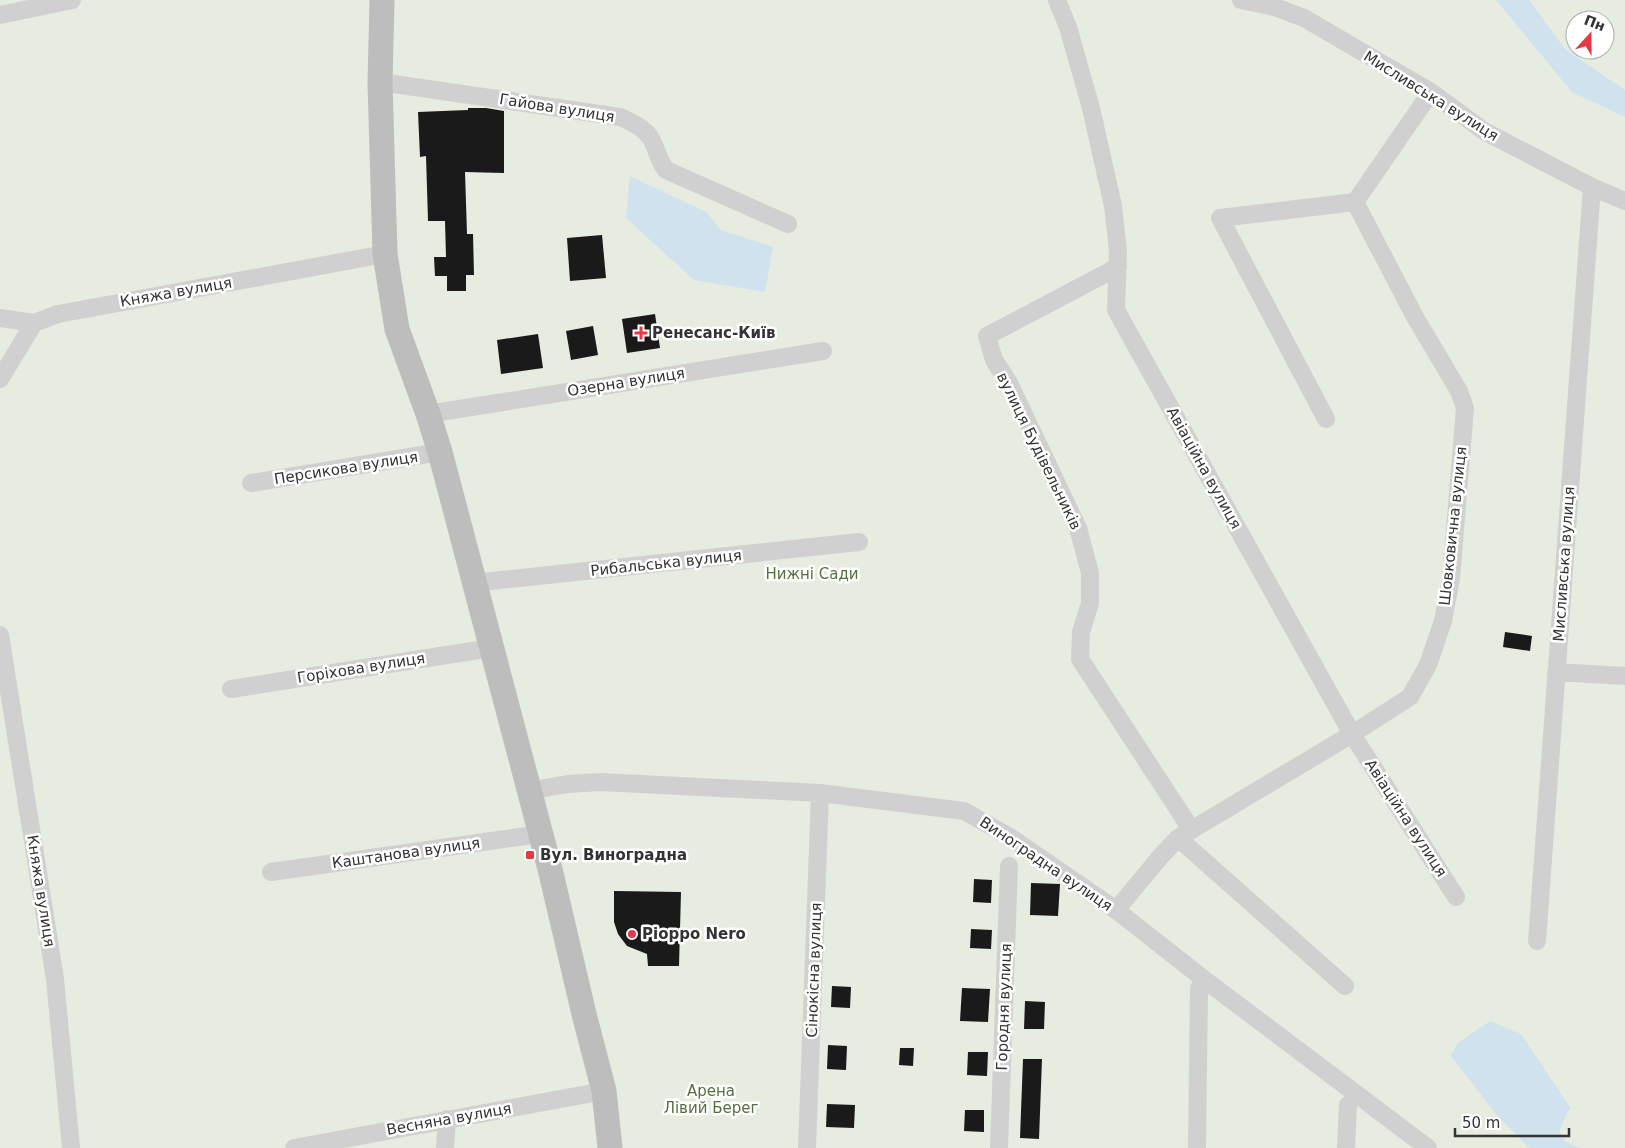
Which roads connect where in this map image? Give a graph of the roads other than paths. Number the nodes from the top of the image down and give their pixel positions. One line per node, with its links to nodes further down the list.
1 (72, 0): 5 (street)
2 (382, 0): 6 (street)
3 (1057, 0): 13 (street, Авіаційна вулиця)
4 (1241, 0): 7 (street, Мисливська вулиця)
5 (0, 15)
6 (380, 82): 11 (street, Гайова вулиця); 12 (street)
7 (1430, 92): 8 (street, Мисливська вулиця); 10 (street)
8 (1592, 187): 9 (street, Мисливська вулиця); 26 (street, Мисливська вулиця)
9 (1625, 201)
10 (1355, 202): 19 (street); 29 (street, Шовковична вулиця)
11 (788, 224)
12 (385, 254): 15 (street, Княжа вулиця); 18 (street)
13 (1118, 267): 29 (street, Авіаційна вулиця); 33 (street, вулиця Будівельників)
14 (0, 318): 15 (street)
15 (34, 323): 17 (street)
16 (823, 350): 18 (street, Озерна вулиця)
17 (0, 379)
18 (428, 414): 20 (street)
19 (1326, 419)
20 (440, 452): 21 (street, Персикова вулиця); 23 (street)
21 (251, 483)
22 (859, 542): 23 (street, Рибальська вулиця)
23 (473, 583): 25 (street)
24 (0, 635): 44 (street, Княжа вулиця)
25 (491, 648): 28 (street, Горіхова вулиця); 30 (street)
26 (1556, 672): 27 (street); 38 (street, Мисливська вулиця)
27 (1625, 676)
28 (231, 689)
29 (1352, 734): 33 (street, Шовковична вулиця); 36 (street, Авіаційна вулиця)
30 (528, 791): 31 (street, Виноградна вулиця); 32 (street)
31 (820, 793): 37 (street, Виноградна вулиця); 48 (street, Сінокісна вулиця)
32 (540, 834): 35 (street, Каштанова вулиця); 41 (street)
33 (1184, 834): 37 (street, Шовковична вулиця); 39 (street)
34 (1009, 866): 49 (street, Городня вулиця)
35 (271, 872)
36 (1456, 897)
37 (1116, 910): 52 (street, Виноградна вулиця)
38 (1537, 941)
39 (1345, 986)
40 (1199, 988): 50 (street)
41 (604, 1091): 43 (street, Весняна вулиця); 47 (street)
42 (1348, 1105): 51 (street)
43 (447, 1119): 45 (street, Весняна вулиця); 46 (street)
44 (71, 1148)
45 (294, 1148)
46 (445, 1148)
47 (610, 1148)
48 (807, 1148)
49 (999, 1148)
50 (1197, 1148)
51 (1346, 1148)
52 (1428, 1148)

